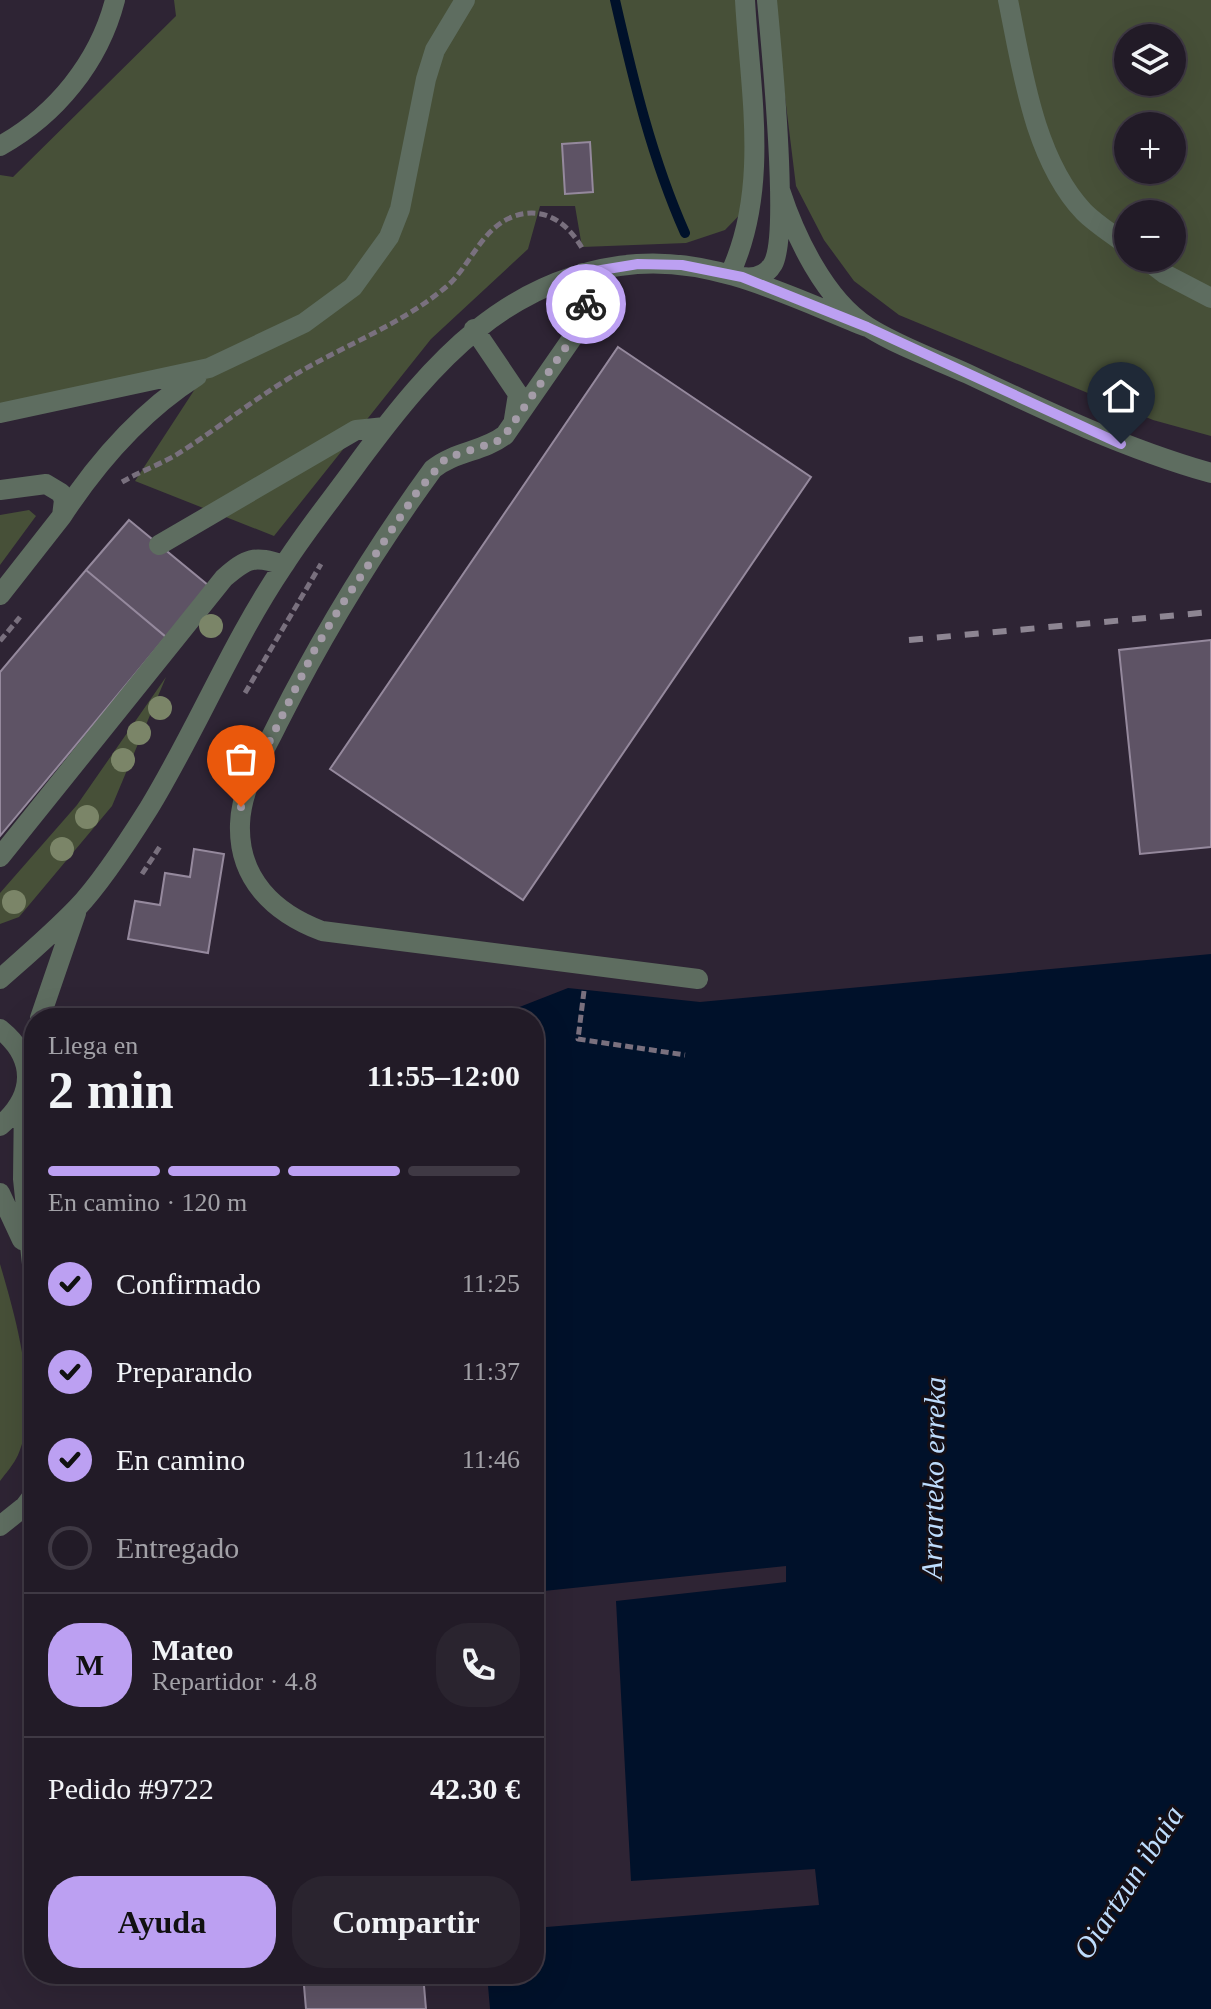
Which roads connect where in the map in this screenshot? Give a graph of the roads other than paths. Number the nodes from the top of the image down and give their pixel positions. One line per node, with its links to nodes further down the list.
1 (115, 0): 8 (street)
2 (465, 0): 17 (street)
3 (738, 0): 7 (street)
4 (745, 0): 7 (street)
5 (1008, 0): 10 (street)
6 (767, 6): 9 (street)
7 (747, 33): 13 (street)
8 (0, 146)
9 (780, 190): 13 (street); 15 (street)
10 (1114, 235)
11 (588, 272): 13 (street); 16 (street); 19 (street)
12 (1162, 272): 14 (street)
13 (736, 276): 15 (street)
14 (1211, 298)
15 (867, 327): 21 (street)
16 (474, 329): 19 (street); 20 (street)
17 (209, 368): 18 (street); 23 (street)
18 (0, 413)
19 (514, 421): 30 (street)
20 (385, 427): 24 (street); 25 (street)
21 (1211, 473)
22 (0, 490): 23 (street)
23 (62, 516): 26 (street)
24 (159, 545)
25 (283, 565): 27 (street); 28 (street)
26 (0, 595)
27 (0, 857)
28 (79, 906): 29 (street); 31 (street)
29 (0, 979)
30 (698, 979)
31 (43, 1008)
32 (0, 1029): 33 (street)
33 (24, 1060)
34 (24, 1098): 35 (street); 36 (street)
35 (0, 1126)
36 (24, 1189)
37 (0, 1193): 38 (street)
38 (24, 1246)
39 (24, 1507): 40 (street)
40 (0, 1526)

